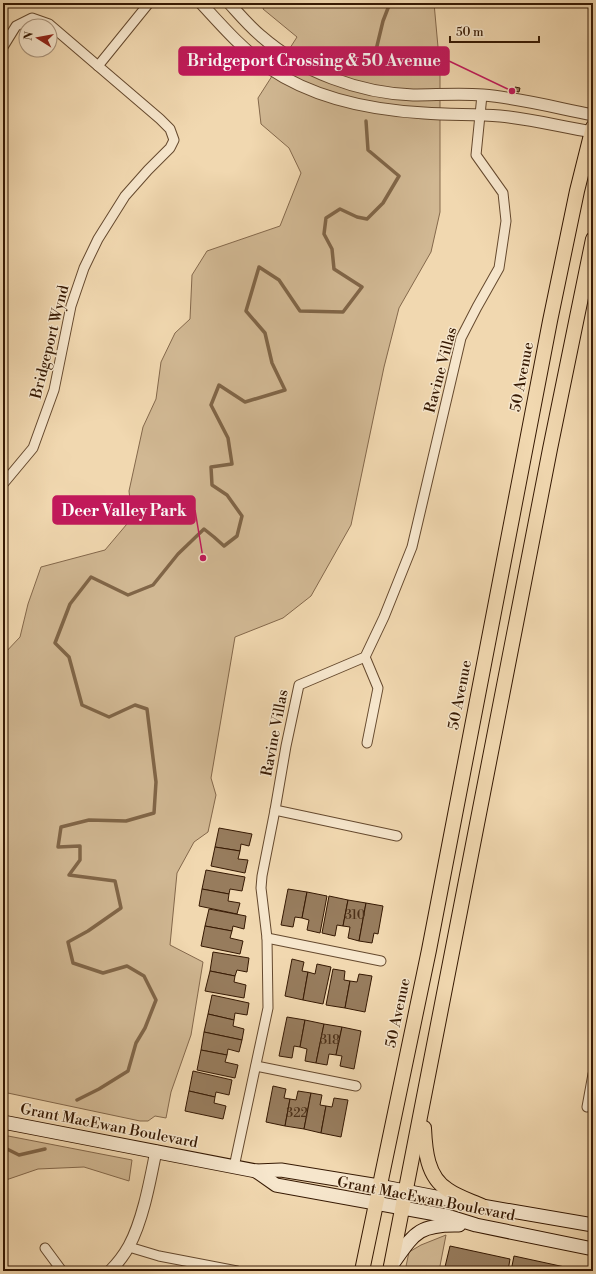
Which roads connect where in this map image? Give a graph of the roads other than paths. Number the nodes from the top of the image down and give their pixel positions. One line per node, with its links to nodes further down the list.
1 (149, 3): 5 (street)
2 (201, 3): 7 (street)
3 (229, 3): 6 (street)
4 (3, 46): 5 (street, Bridgeport Wynd)
5 (98, 66): 11 (street, Bridgeport Wynd)
6 (482, 95): 7 (street, Ravine Villas); 8 (street)
7 (479, 114): 9 (street); 12 (street, Ravine Villas)
8 (593, 115)
9 (592, 130): 27 (main road, 50 Avenue)
10 (593, 239): 21 (main road)
11 (3, 484)
12 (365, 657): 13 (street); 14 (street, Ravine Villas)
13 (367, 744)
14 (275, 810): 15 (street); 16 (street, Ravine Villas)
15 (397, 836)
16 (267, 938): 17 (street); 18 (street, Ravine Villas)
17 (381, 962)
18 (256, 1066): 20 (street); 25 (street, Ravine Villas)
19 (593, 1074): 22 (street)
20 (356, 1086)
21 (423, 1105): 28 (main road); 30 (main road)
22 (587, 1107)
23 (3, 1122): 24 (main road, Grant MacEwan Boulevard)
24 (156, 1151): 25 (main road, Grant MacEwan Boulevard); 34 (street)
25 (234, 1167): 26 (main road, Grant MacEwan Boulevard)
26 (256, 1171): 27 (main road, Grant MacEwan Boulevard); 29 (main road, Grant MacEwan Boulevard)
27 (379, 1186): 28 (main road, Grant MacEwan Boulevard); 29 (main road, 50 Avenue)
28 (406, 1191): 30 (main road, Grant MacEwan Boulevard); 31 (main road)
29 (376, 1204): 31 (main road, Grant MacEwan Boulevard); 41 (main road, 50 Avenue)
30 (482, 1206): 33 (main road, Grant MacEwan Boulevard)
31 (402, 1208): 32 (main road, Grant MacEwan Boulevard); 37 (main road)
32 (476, 1225): 36 (main road, Grant MacEwan Boulevard); 37 (main road)
33 (593, 1225)
34 (129, 1247): 39 (street); 40 (street)
35 (45, 1248): 38 (street)
36 (593, 1249)
37 (391, 1268)
38 (62, 1271)
39 (110, 1271)
40 (238, 1271)
41 (362, 1271)

